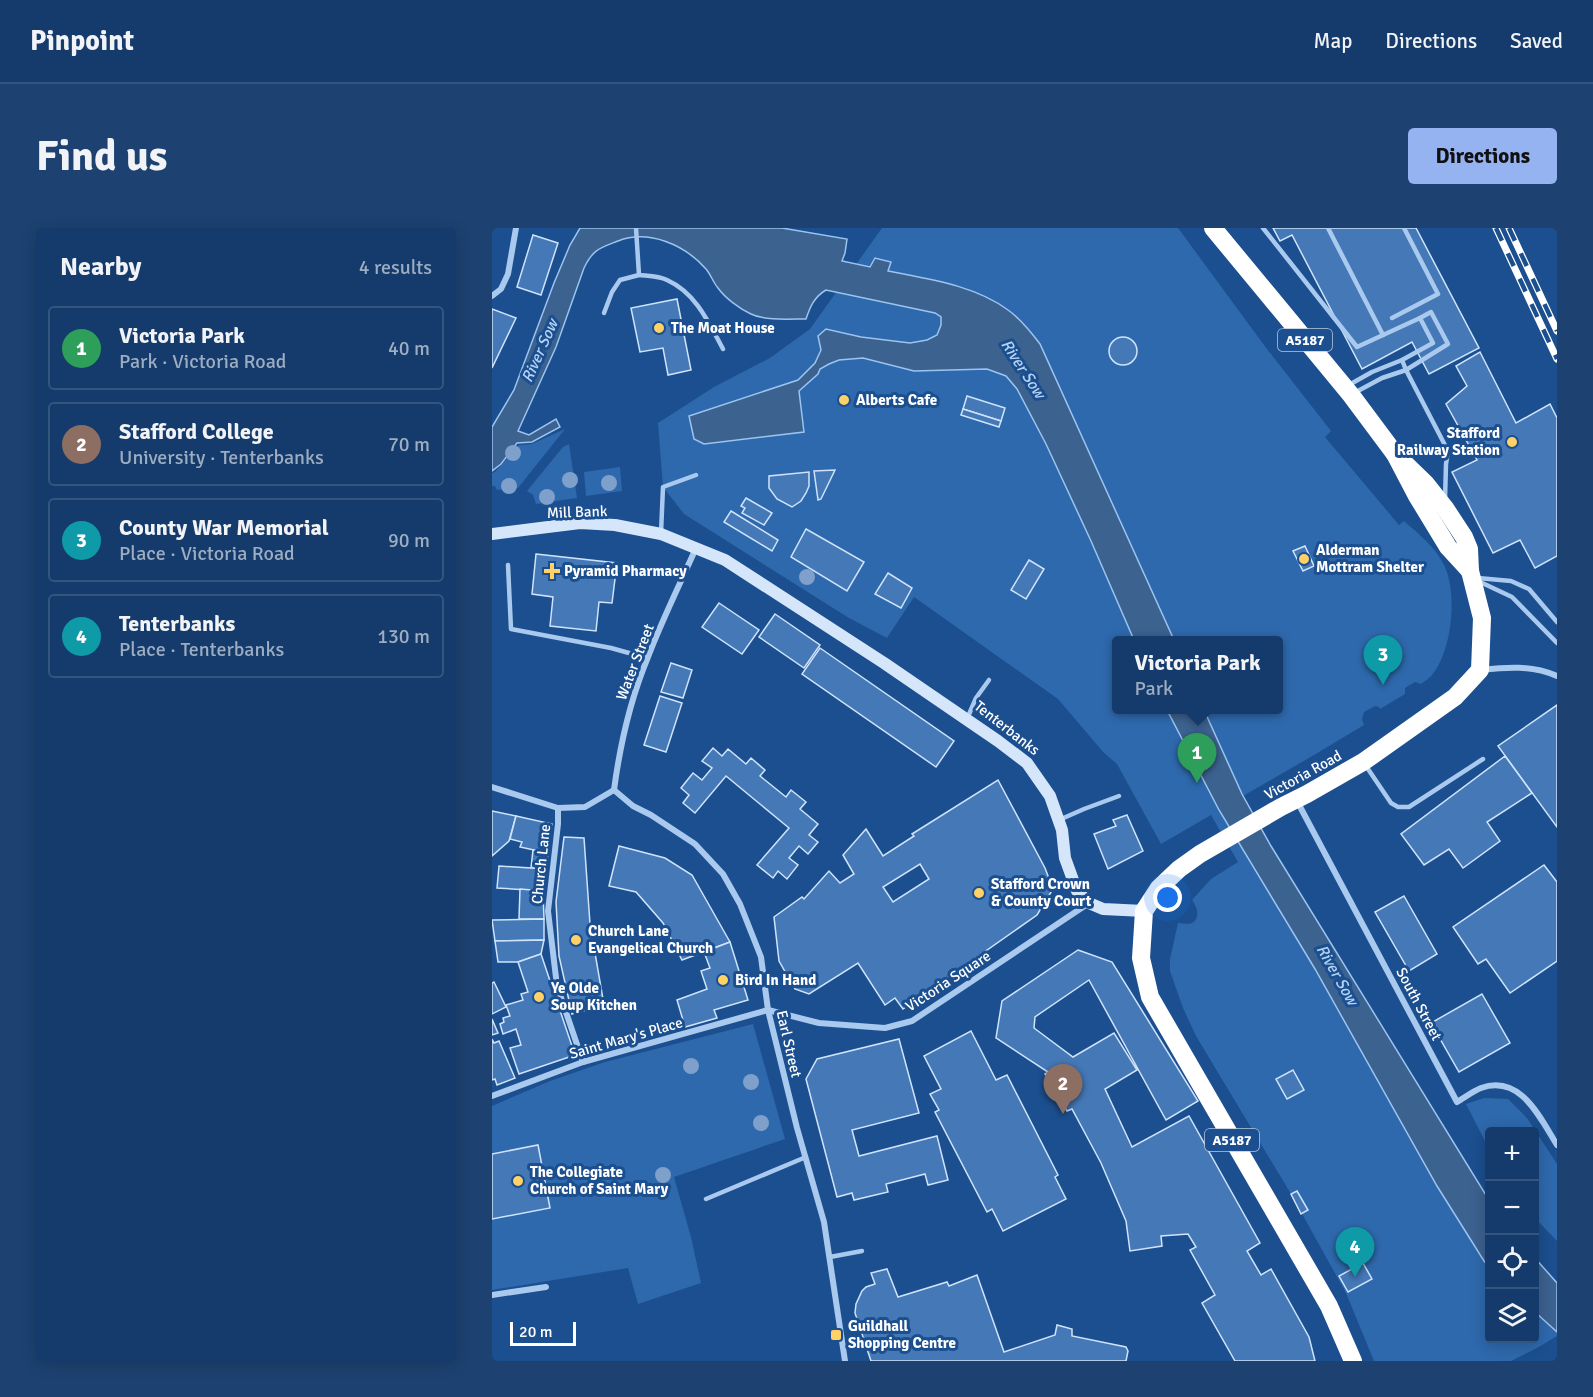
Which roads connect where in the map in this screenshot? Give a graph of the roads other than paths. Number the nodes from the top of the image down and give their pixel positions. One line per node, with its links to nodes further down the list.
1 (516, 228): 8 (street)
2 (636, 228): 7 (lane)
3 (1213, 228): 16 (highway, A5187)
4 (1263, 228): 12 (lane)
5 (1328, 228): 12 (lane)
6 (1404, 228): 10 (lane)
7 (639, 275): 9 (lane); 13 (lane)
8 (492, 296)
9 (604, 313)
10 (1392, 318)
11 (1420, 318): 12 (lane); 14 (lane); 15 (lane)
12 (1383, 335)
13 (723, 349)
14 (1402, 360): 15 (lane); 16 (lane)
15 (1406, 370): 16 (lane); 19 (lane)
16 (1348, 391): 17 (highway, A5187)
17 (1395, 454): 19 (highway, A5187); 24 (highway, A5187)
18 (696, 475): 21 (lane)
19 (1445, 508): 24 (highway, A5187)
20 (492, 534): 21 (street, Mill Bank)
21 (661, 534): 22 (street, Mill Bank)
22 (696, 548): 27 (street, Water Street); 31 (street, Tenterbanks)
23 (508, 565): 27 (lane)
24 (1472, 574): 25 (lane); 26 (lane); 28 (highway, A5187)
25 (1557, 622)
26 (1557, 643)
27 (647, 658): 35 (street, Water Street)
28 (1480, 670): 29 (street); 33 (highway, Victoria Road)
29 (1557, 676)
30 (989, 680): 31 (lane)
31 (967, 719): 39 (street, Tenterbanks)
32 (1483, 759): 33 (lane)
33 (1363, 762): 37 (highway, Victoria Road)
34 (492, 787): 38 (street)
35 (614, 790): 38 (street); 42 (street, Earl Street)
36 (1119, 796): 39 (lane)
37 (1289, 803): 41 (highway, Victoria Road); 45 (street, South Street)
38 (558, 808): 43 (street, Church Lane)
39 (1059, 820): 40 (street, Tenterbanks)
40 (1089, 903): 41 (street); 42 (street, Victoria Square)
41 (1144, 911): 53 (highway, A5187)
42 (768, 1010): 43 (street, Saint Mary's Place); 46 (street, Earl Street)
43 (583, 1062): 44 (street, Saint Mary's Place)
44 (492, 1096)
45 (1557, 1144)
46 (806, 1157): 47 (lane); 49 (street, Earl Street)
47 (706, 1199)
48 (862, 1251): 49 (lane)
49 (830, 1257): 52 (street, Earl Street)
50 (546, 1287): 51 (street)
51 (492, 1295)
52 (845, 1361)
53 (1353, 1361)

